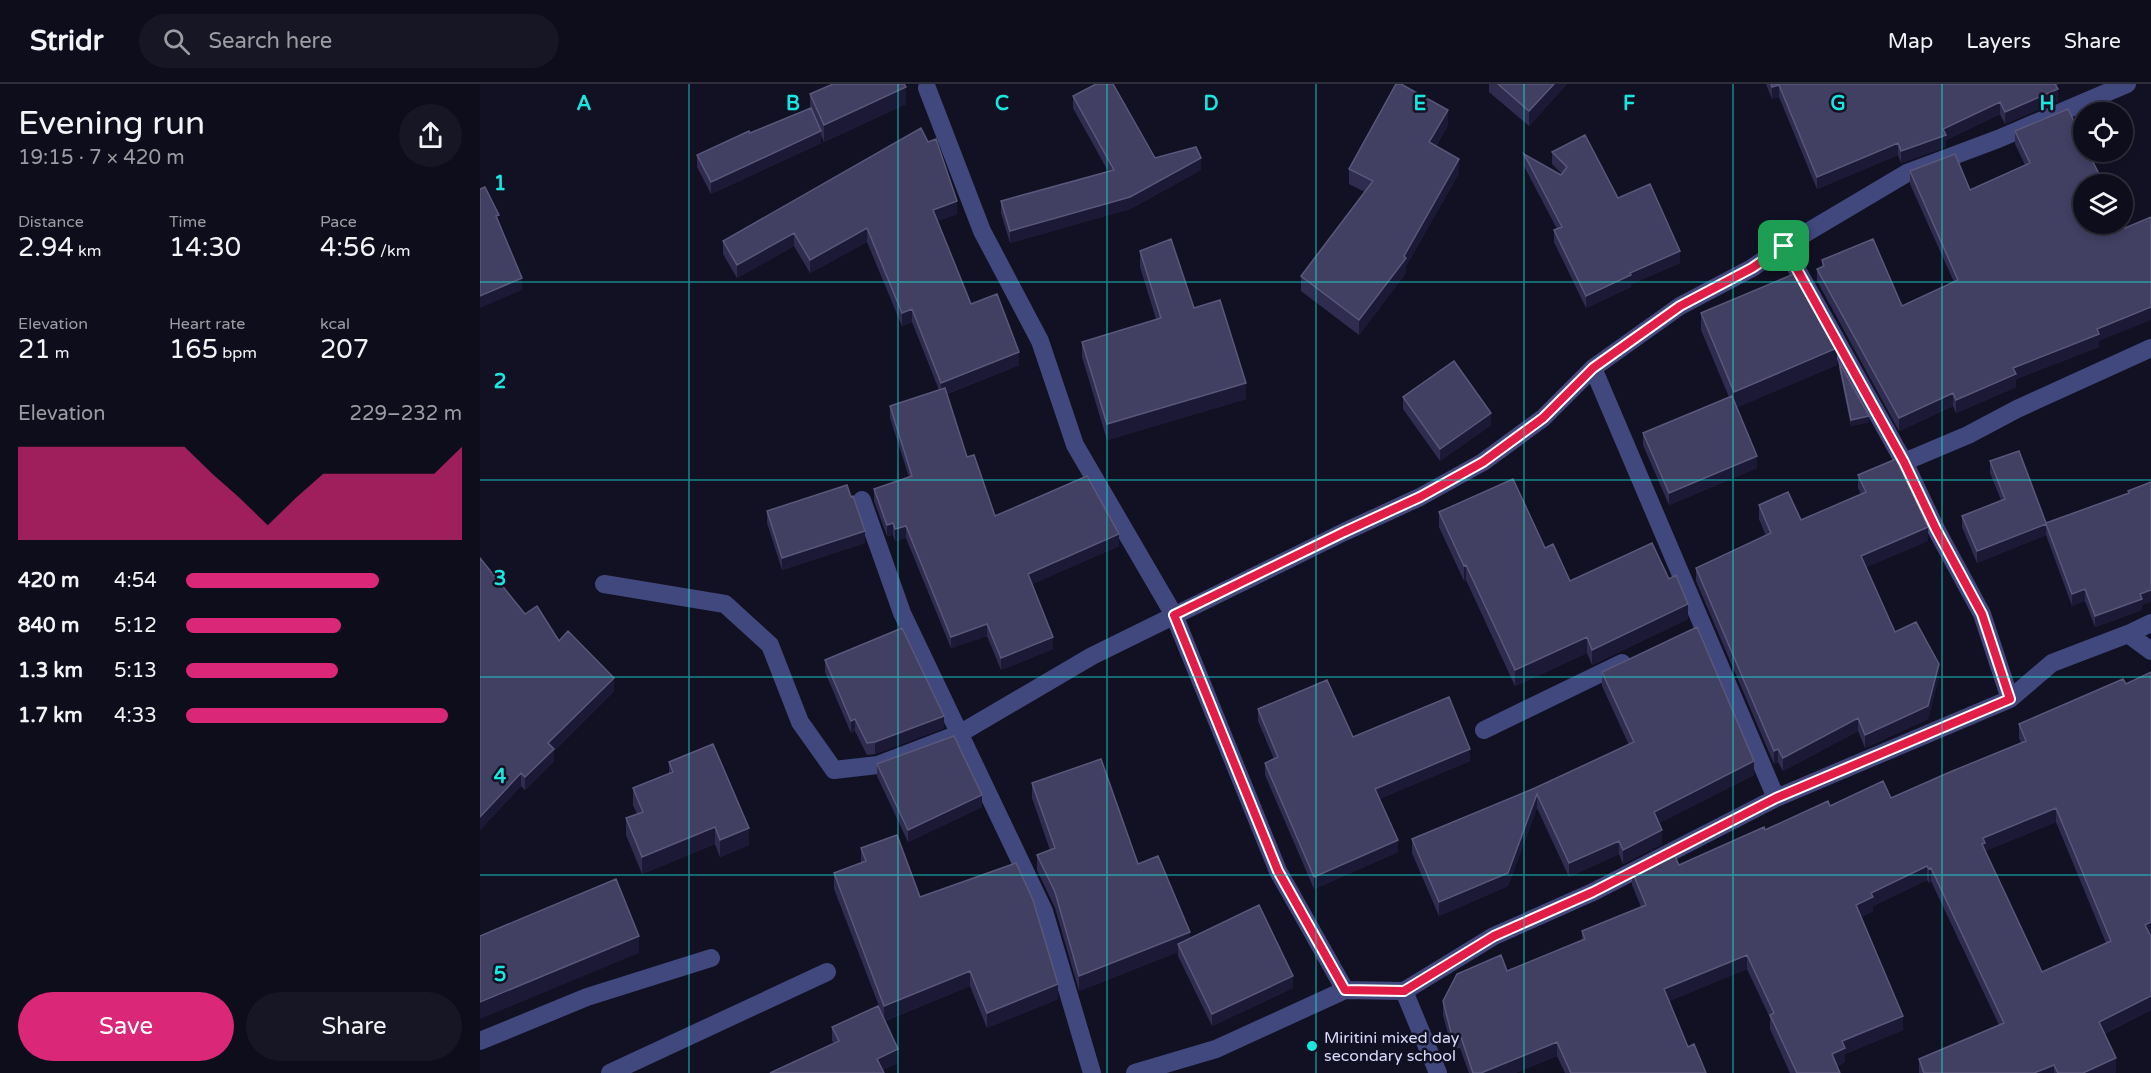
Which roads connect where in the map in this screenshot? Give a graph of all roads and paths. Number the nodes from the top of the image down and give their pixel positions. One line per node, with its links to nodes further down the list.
1 (2127, 84): 3 (street)
2 (927, 87): 9 (street)
3 (1784, 246): 5 (street); 6 (street)
4 (2151, 348): 6 (street)
5 (1593, 368): 9 (street); 11 (street)
6 (1904, 462): 16 (street)
7 (862, 500): 18 (street)
8 (604, 584): 18 (street)
9 (1174, 615): 18 (street); 22 (street)
10 (2151, 624): 13 (street)
11 (1702, 625): 12 (street); 19 (street)
12 (1683, 634)
13 (2128, 634): 14 (street); 16 (street)
14 (2151, 651)
15 (1633, 658): 17 (street)
16 (2010, 699): 19 (street)
17 (1484, 730)
18 (959, 734): 26 (street)
19 (1776, 798): 23 (street)
20 (711, 958): 24 (street)
21 (827, 972): 25 (street)
22 (1345, 990): 23 (street); 27 (street)
23 (1404, 991): 28 (street)
24 (480, 1041)
25 (610, 1073)
26 (1092, 1073)
27 (1135, 1073)
28 (1438, 1073)

